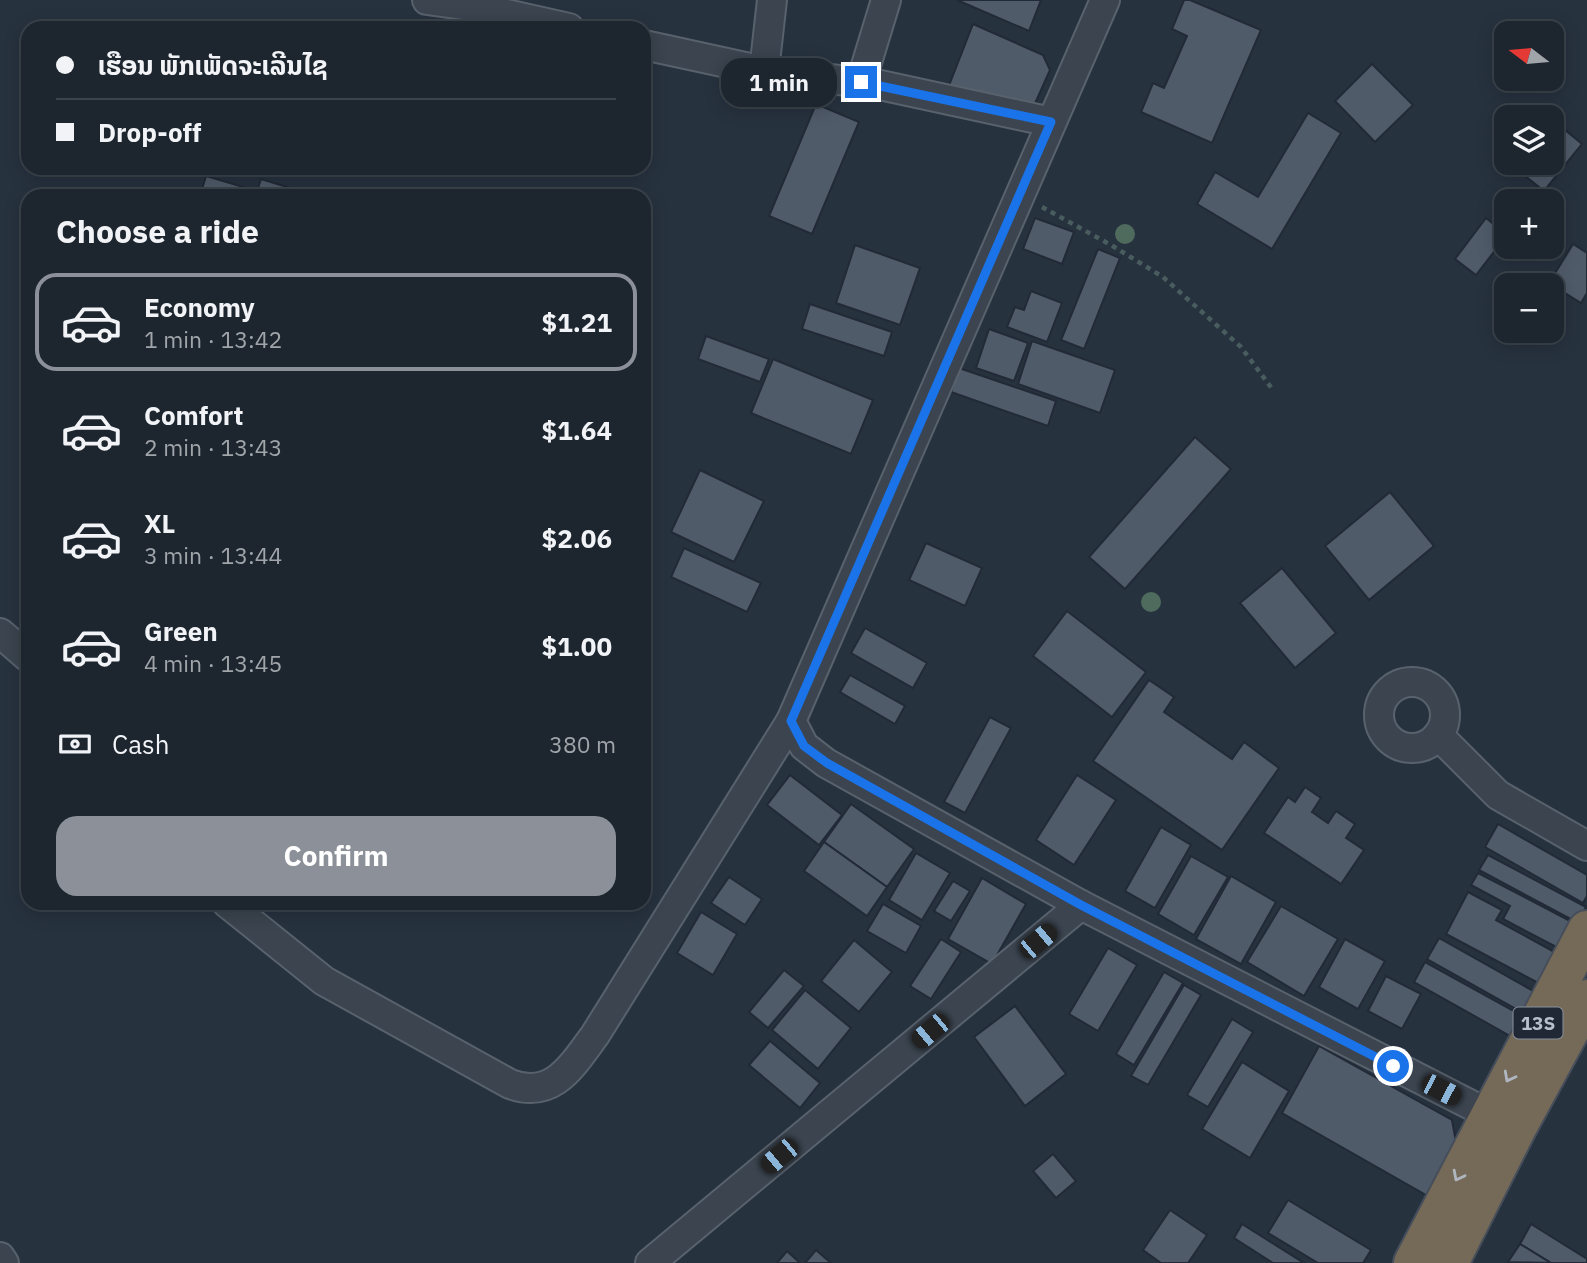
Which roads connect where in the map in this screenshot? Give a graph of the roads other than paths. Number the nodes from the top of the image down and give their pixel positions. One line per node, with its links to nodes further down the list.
1 (427, 0): 5 (street)
2 (772, 0): 8 (street)
3 (886, 0): 9 (street)
4 (1105, 0): 10 (street)
5 (467, 11): 6 (street)
6 (527, 21)
7 (651, 47): 8 (street)
8 (764, 71): 9 (street)
9 (861, 82): 10 (street)
10 (1051, 122): 13 (street)
11 (0, 633): 12 (street)
12 (21, 651)
13 (791, 721): 16 (street); 17 (street)
14 (1438, 735): 15 (street)
15 (1587, 846)
16 (1081, 905): 20 (street); 23 (street)
17 (235, 910)
18 (1587, 930): 20 (highway, 13S, one-way to 20)
19 (1587, 999): 20 (highway, 13S)
20 (1503, 1121): 24 (highway, 13S, one-way to 24); 25 (highway, 13S)
21 (0, 1257): 22 (street)
22 (4, 1263)
23 (650, 1263)
24 (1413, 1263)
25 (1449, 1263)

